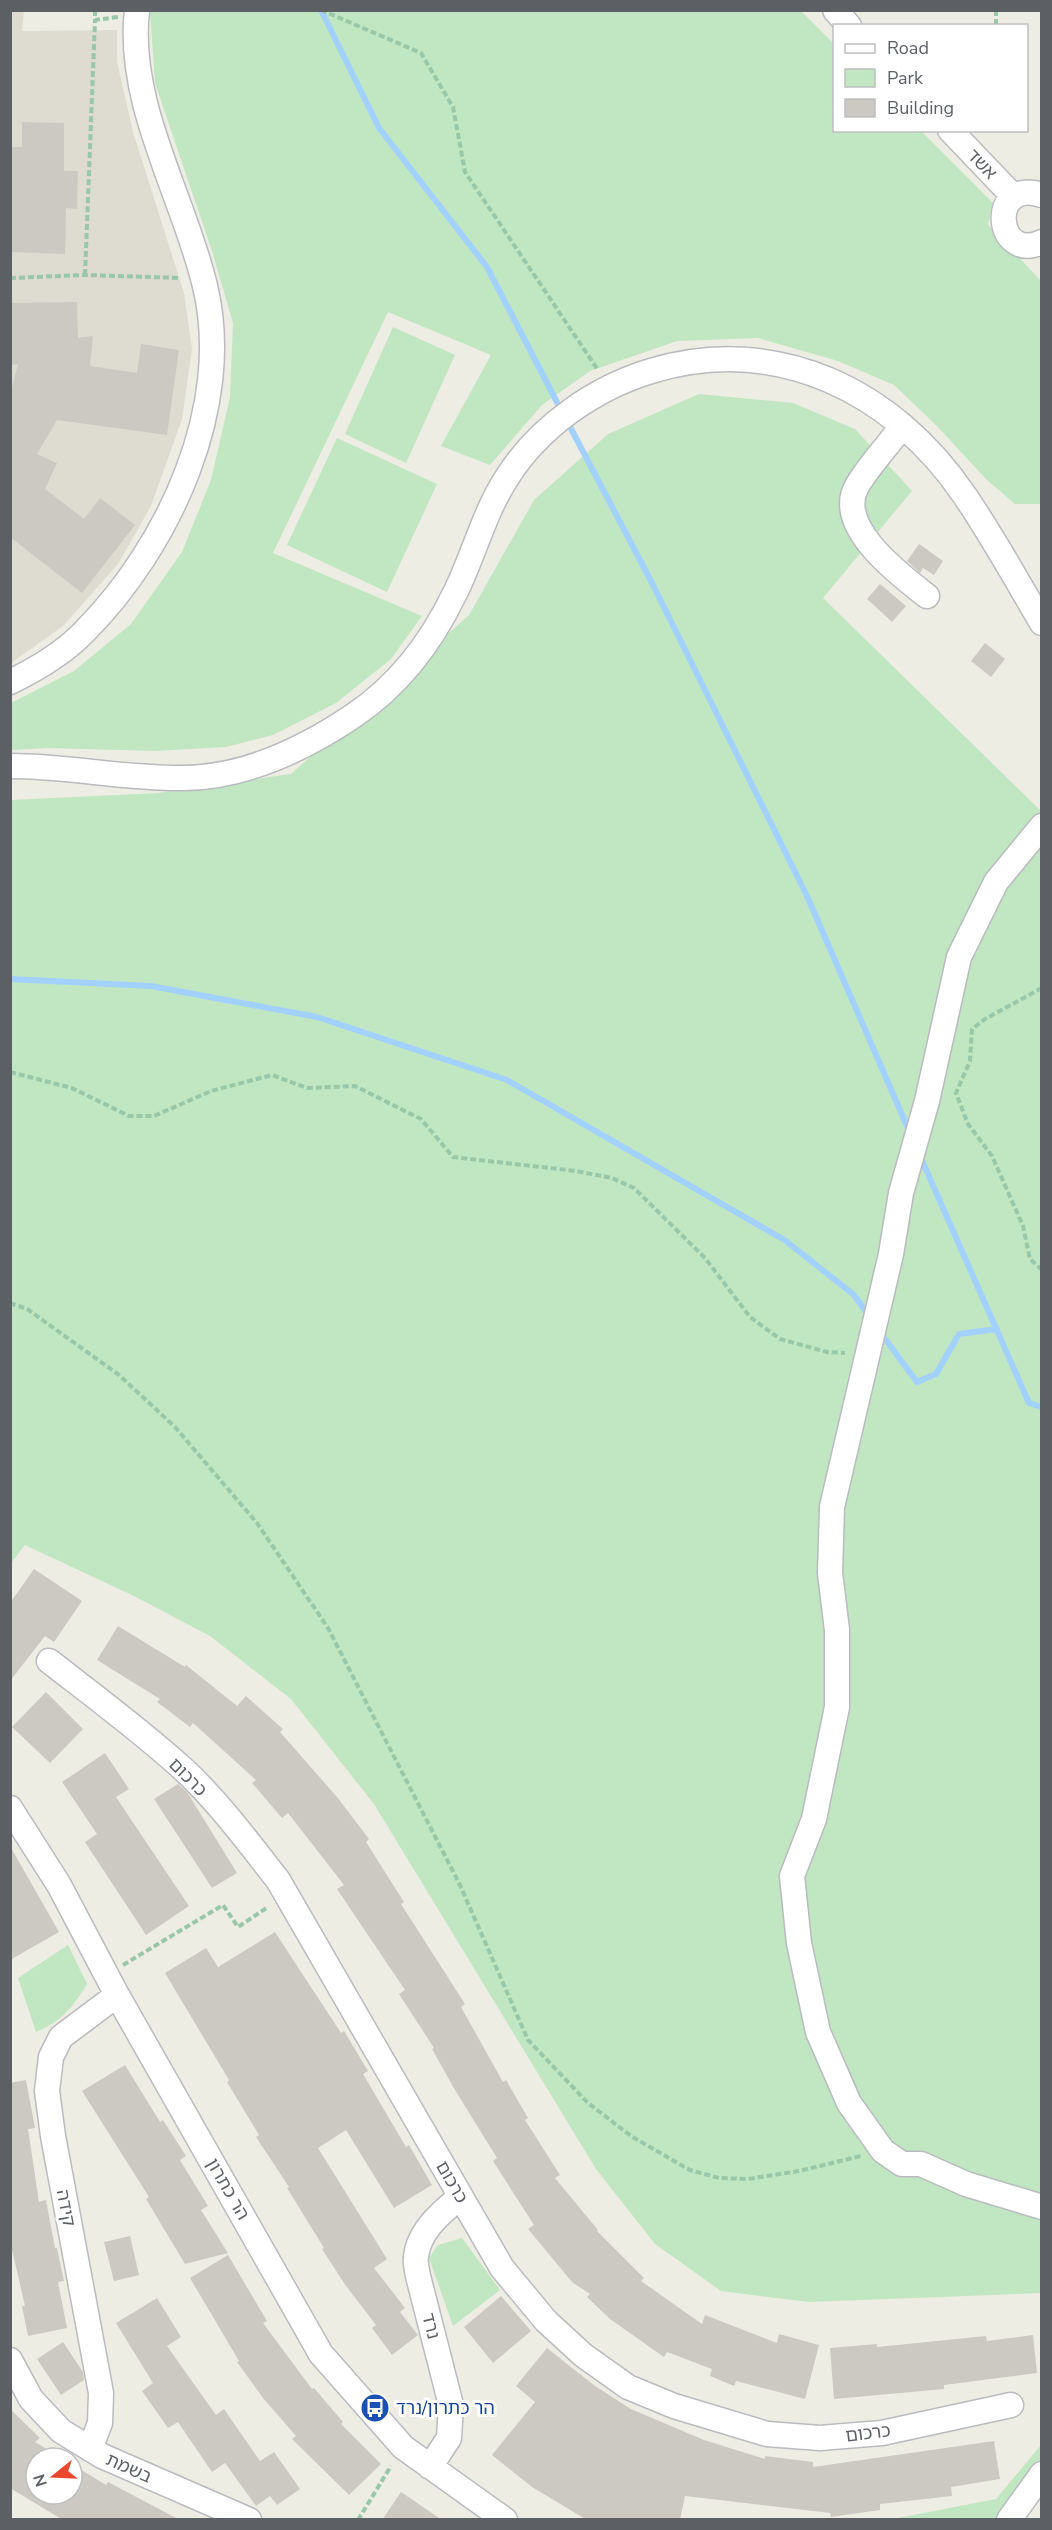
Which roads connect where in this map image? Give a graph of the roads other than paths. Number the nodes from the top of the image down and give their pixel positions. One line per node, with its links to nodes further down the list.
1 (835, 10): 3 (street)
2 (136, 13): 11 (street)
3 (847, 24)
4 (952, 132): 6 (street, אשד)
5 (1041, 195): 6 (street)
6 (1014, 197): 7 (street)
7 (1041, 242)
8 (902, 426): 9 (street); 10 (street); 12 (street)
9 (927, 596)
10 (1041, 623)
11 (10, 682)
12 (10, 766)
13 (1041, 826): 18 (street)
14 (49, 1661): 17 (street, כרכום)
15 (10, 1808): 16 (street, הר כתרון)
16 (112, 1984): 21 (street, קידה); 22 (street, הר כתרון)
17 (461, 2197): 20 (street, כרכום); 22 (street, נרד)
18 (1041, 2207)
19 (10, 2360): 21 (street, בשמת)
20 (1011, 2405)
21 (90, 2449): 24 (street, בשמת)
22 (430, 2467): 25 (street, הר כתרון)
23 (1041, 2474): 26 (street)
24 (249, 2520)
25 (505, 2520)
26 (1009, 2520)

